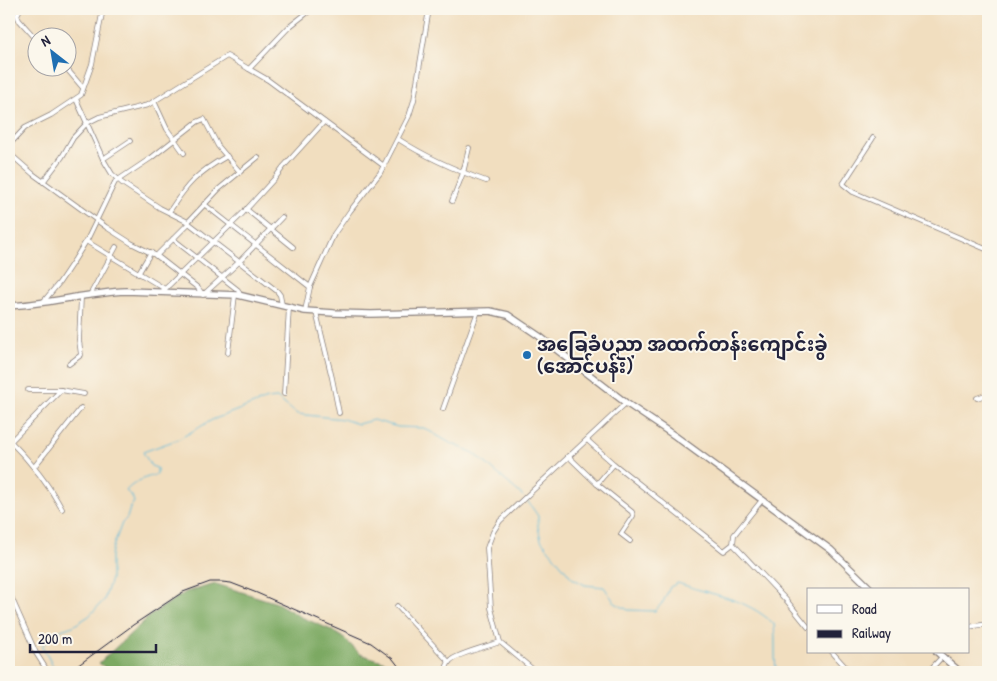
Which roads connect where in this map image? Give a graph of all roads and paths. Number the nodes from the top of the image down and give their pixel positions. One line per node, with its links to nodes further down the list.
1 (20, 9): 5 (street)
2 (103, 9): 8 (street)
3 (312, 9): 6 (street)
4 (429, 9): 15 (street)
5 (28, 30)
6 (249, 69): 10 (street); 11 (street)
7 (74, 78): 8 (street)
8 (83, 88): 9 (street)
9 (76, 99): 12 (street); 16 (street)
10 (154, 101): 12 (street); 17 (street)
11 (324, 122): 26 (street); 34 (street)
12 (87, 123): 25 (street); 31 (street)
13 (9, 133): 16 (street)
14 (873, 138): 47 (street)
15 (398, 139): 26 (street); 28 (street)
16 (13, 140): 19 (street)
17 (173, 140): 22 (street); 23 (street); 29 (street)
18 (130, 141): 25 (street)
19 (9, 145)
20 (469, 148): 28 (street)
21 (9, 152): 31 (street)
22 (184, 152)
23 (227, 156): 27 (street); 35 (street)
24 (258, 157): 27 (street)
25 (103, 159): 29 (street)
26 (384, 166): 56 (street)
27 (240, 172): 33 (street)
28 (463, 173): 30 (street); 32 (street)
29 (118, 179): 35 (street); 37 (street)
30 (486, 181)
31 (43, 182): 37 (street)
32 (452, 201)
33 (204, 204): 38 (street); 39 (street)
34 (246, 209): 39 (street); 40 (street)
35 (169, 212): 38 (street)
36 (282, 217): 40 (street)
37 (96, 220): 42 (street); 48 (street)
38 (188, 223): 41 (street); 43 (street)
39 (230, 226): 43 (street); 44 (street)
40 (271, 229): 44 (street); 46 (street)
41 (173, 239): 49 (street); 51 (street)
42 (86, 241): 50 (street); 62 (street)
43 (214, 242): 51 (street); 52 (street)
44 (255, 246): 52 (street); 56 (street)
45 (116, 247): 50 (street)
46 (293, 247)
47 (988, 250)
48 (151, 252): 49 (street); 53 (street)
49 (156, 256): 54 (street)
50 (111, 257): 53 (street); 59 (street)
51 (197, 258): 54 (street); 55 (street)
52 (239, 262): 55 (street); 63 (street)
53 (138, 274): 57 (street)
54 (180, 274): 57 (street); 58 (street)
55 (221, 277): 58 (street); 60 (street)
56 (310, 287): 66 (street)
57 (164, 291): 58 (main road); 59 (main road)
58 (203, 294): 60 (main road)
59 (90, 295): 61 (main road)
60 (237, 295): 63 (main road); 69 (street)
61 (81, 297): 62 (main road); 70 (street)
62 (42, 304): 64 (main road)
63 (282, 305): 65 (main road)
64 (9, 306)
65 (289, 307): 66 (main road); 74 (street)
66 (305, 311): 68 (main road)
67 (478, 311): 68 (main road); 77 (main road); 79 (street)
68 (316, 312): 80 (street)
69 (228, 353)
70 (69, 364)
71 (28, 390): 72 (street)
72 (61, 390): 73 (street); 82 (street)
73 (84, 394)
74 (284, 394)
75 (988, 394): 76 (street)
76 (977, 398)
77 (626, 403): 81 (street); 87 (main road)
78 (81, 408): 85 (street)
79 (443, 409)
80 (339, 413)
81 (587, 440): 83 (street); 84 (street)
82 (10, 441): 85 (street)
83 (568, 456): 86 (street); 97 (street)
84 (614, 464): 86 (street); 90 (street)
85 (34, 467): 88 (street)
86 (597, 484): 89 (street)
87 (762, 500): 90 (street); 91 (main road)
88 (62, 509)
89 (630, 541)
90 (733, 544): 95 (street)
91 (870, 588)
92 (9, 592): 101 (street)
93 (397, 606): 100 (street)
94 (988, 624): 96 (street)
95 (807, 626)
96 (970, 627)
97 (500, 642): 100 (street); 103 (street)
98 (834, 654): 104 (street)
99 (939, 655): 105 (street); 106 (main road)
100 (448, 662): 102 (street)
101 (48, 672)
102 (445, 672)
103 (536, 672)
104 (850, 672)
105 (928, 672)
106 (960, 672)

